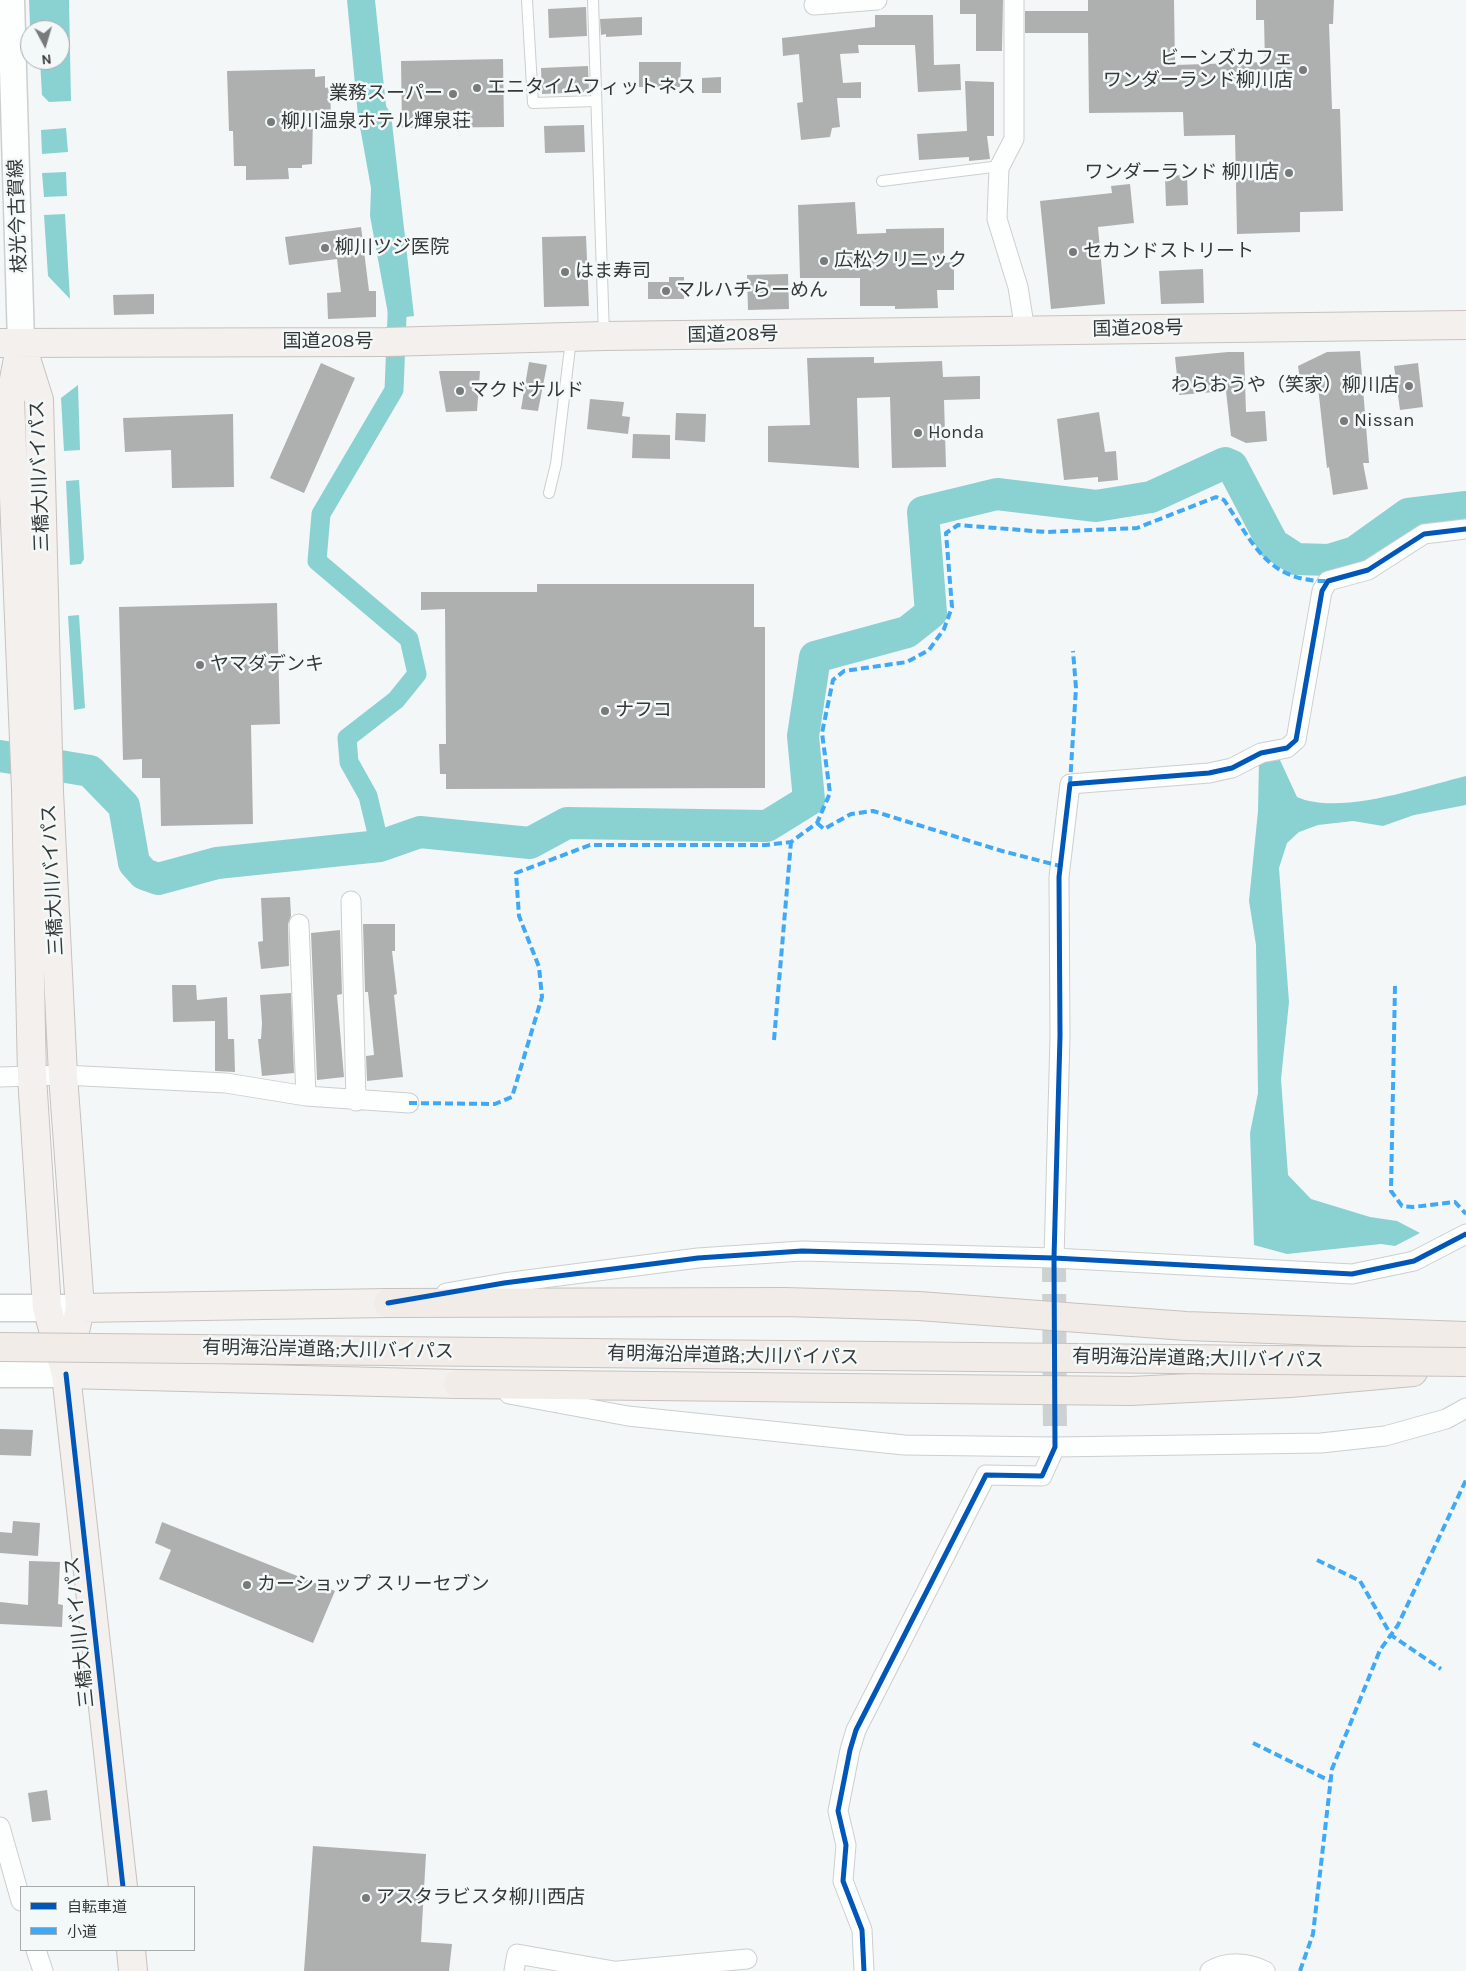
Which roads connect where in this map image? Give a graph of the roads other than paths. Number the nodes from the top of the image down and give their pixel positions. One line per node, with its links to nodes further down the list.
1 (11, 0): 8 (main road, 枝光今古賀線)
2 (527, 0): 9 (lane)
3 (593, 0): 9 (lane)
4 (877, 0): 6 (street)
5 (1014, 0): 10 (street)
6 (814, 6)
7 (0, 58): 8 (street)
8 (14, 99): 16 (main road, 枝光今古賀線)
9 (596, 101): 14 (lane)
10 (1000, 166): 11 (lane); 13 (street)
11 (882, 181)
12 (1466, 325): 13 (highway, 国道208号)
13 (1025, 331): 14 (highway, 国道208号)
14 (604, 336): 15 (highway, 国道208号)
15 (571, 338): 16 (highway, 国道208号); 17 (lane)
16 (11, 343): 19 (highway, 三橋大川バイパス)
17 (549, 493)
18 (1466, 529): 29 (street)
19 (37, 790): 22 (highway, 三橋大川バイパス); 23 (highway, 三橋大川バイパス)
20 (351, 901): 26 (street)
21 (299, 924): 25 (street)
22 (62, 1075): 23 (street); 25 (street); 33 (highway, 三橋大川バイパス)
23 (32, 1076): 24 (street); 32 (highway, 三橋大川バイパス)
24 (0, 1077)
25 (306, 1096): 26 (street)
26 (356, 1101): 27 (street)
27 (409, 1103)
28 (1466, 1234): 29 (street)
29 (1054, 1258): 30 (street)
30 (388, 1303): 33 (highway); 34 (highway)
31 (0, 1308): 32 (main road)
32 (47, 1308): 33 (main road); 41 (highway, 三橋大川バイパス)
33 (80, 1308): 41 (highway, 三橋大川バイパス)
34 (1466, 1336)
35 (0, 1347): 37 (highway, 有明海沿岸道路;大川バイパス, bridge)
36 (0, 1356): 38 (highway, 有明海沿岸道路;大川バイパス)
37 (1466, 1362)
38 (1413, 1372): 39 (highway, 有明海沿岸道路;大川バイパス); 42 (highway)
39 (1466, 1373)
40 (0, 1374): 41 (main road)
41 (66, 1374): 42 (highway); 46 (highway, 三橋大川バイパス)
42 (458, 1384): 44 (street)
43 (1466, 1408): 44 (street)
44 (1055, 1447): 55 (street)
45 (0, 1827): 47 (street)
46 (124, 1886)
47 (20, 1897)
48 (36, 1951): 51 (street)
49 (131, 1951): 52 (highway)
50 (747, 1959): 54 (street)
51 (43, 1971)
52 (133, 1971)
53 (514, 1971): 54 (street)
54 (616, 1971)
55 (864, 1971)
56 (1210, 1971): 57 (street)
57 (1265, 1971)

